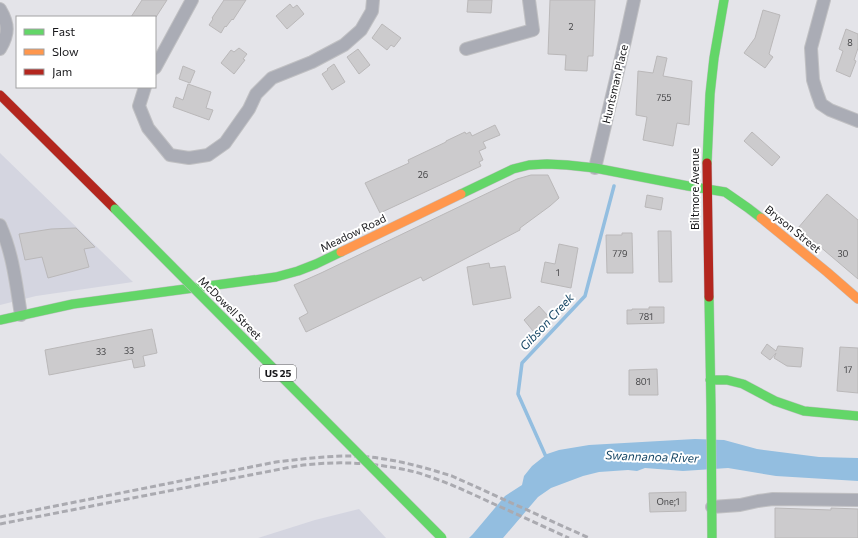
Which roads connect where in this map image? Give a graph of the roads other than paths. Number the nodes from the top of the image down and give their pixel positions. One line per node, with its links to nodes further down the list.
1 (192, 0): 10 (street)
2 (373, 0): 11 (street)
3 (529, 0): 9 (street)
4 (634, 0): 14 (street, Huntsman Place)
5 (724, 0): 15 (main road, Biltmore Avenue)
6 (824, 0): 13 (street)
7 (0, 9): 8 (street)
8 (0, 49)
9 (466, 49)
10 (156, 66)
11 (145, 88)
12 (0, 95): 24 (main road, McDowell Street / US 25, bridge)
13 (858, 121)
14 (595, 168): 15 (main road, Meadow Road); 18 (main road, Meadow Road)
15 (706, 189): 17 (main road, Bryson Street); 20 (main road, Biltmore Avenue)
16 (0, 226): 18 (street)
17 (858, 299)
18 (21, 315): 19 (main road, Meadow Road)
19 (0, 320)
20 (710, 380): 21 (main road); 23 (main road, Biltmore Avenue)
21 (858, 416)
22 (858, 500): 23 (street)
23 (712, 507): 25 (main road, Biltmore Avenue)
24 (442, 538)
25 (712, 538)

